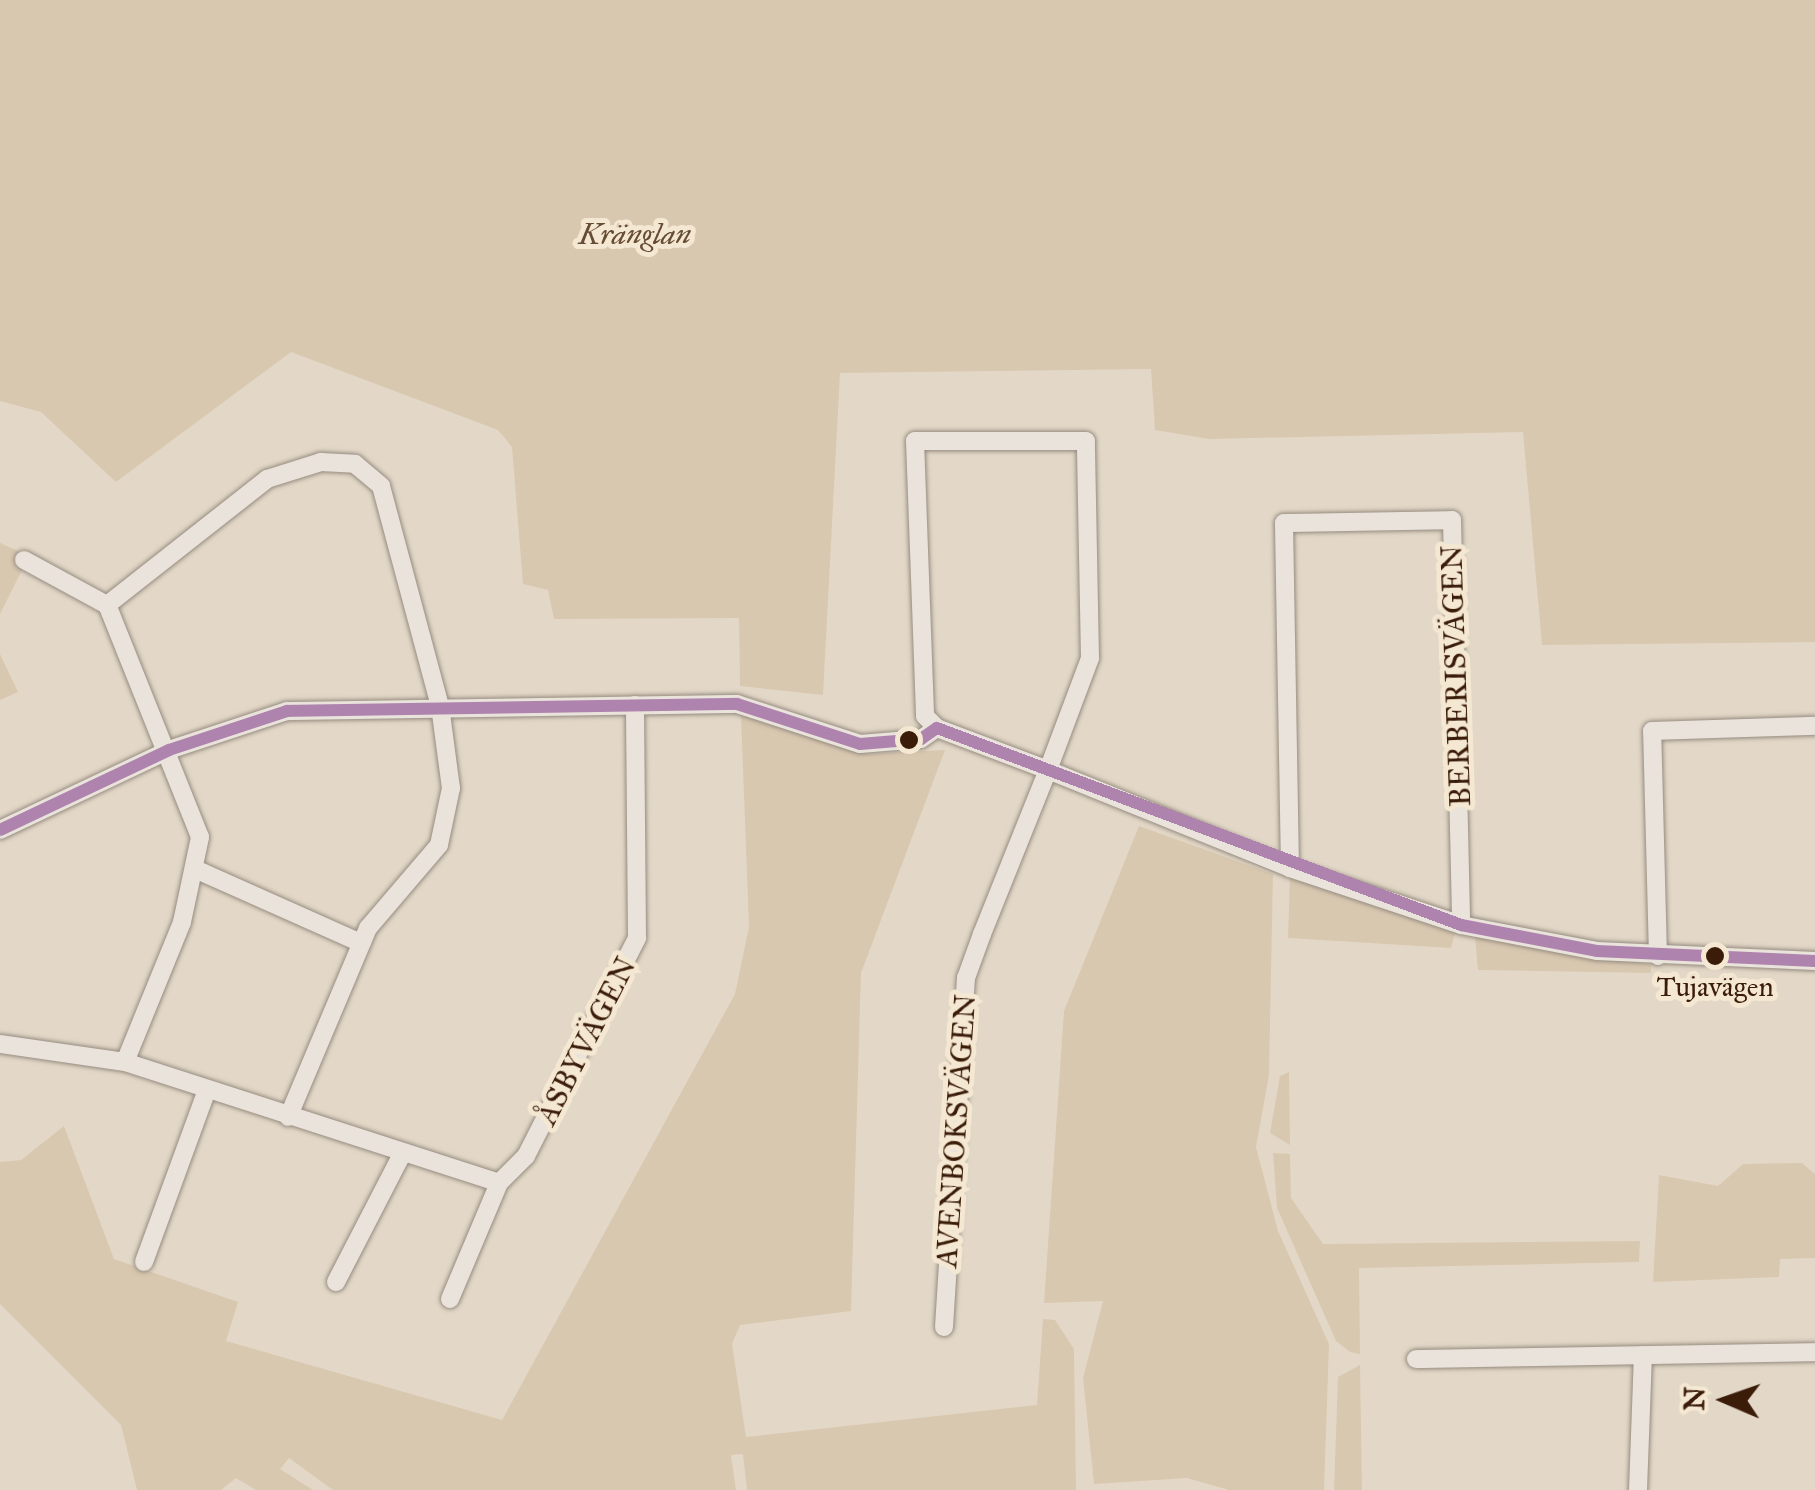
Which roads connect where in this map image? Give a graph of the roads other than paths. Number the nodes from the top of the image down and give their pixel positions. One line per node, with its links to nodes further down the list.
1 (24, 560): 2 (street)
2 (107, 604): 4 (street); 7 (street)
3 (635, 705): 4 (street); 6 (street); 21 (street, ÅSBYVÄGEN)
4 (440, 706): 7 (street); 13 (street)
5 (1815, 726): 14 (street)
6 (937, 728): 8 (street); 8 (street, AVENBOKSVÄGEN)
7 (169, 750): 9 (street); 11 (street)
8 (1048, 770): 10 (street); 25 (street, AVENBOKSVÄGEN)
9 (0, 830)
10 (1290, 868): 12 (street); 12 (street, BERBERISVÄGEN)
11 (197, 870): 13 (street); 17 (street)
12 (1461, 925): 14 (street)
13 (361, 943): 19 (street)
14 (1658, 956): 15 (street)
15 (1815, 961)
16 (0, 1044): 17 (street)
17 (125, 1062): 18 (street)
18 (207, 1090): 19 (street); 22 (street)
19 (288, 1116): 20 (street)
20 (402, 1154): 21 (street); 23 (street)
21 (498, 1183): 24 (street, ÅSBYVÄGEN)
22 (144, 1262)
23 (336, 1282)
24 (450, 1299)
25 (944, 1327)
26 (1815, 1352): 27 (street)
27 (1643, 1355): 28 (street); 29 (street)
28 (1416, 1359)
29 (1638, 1490)

